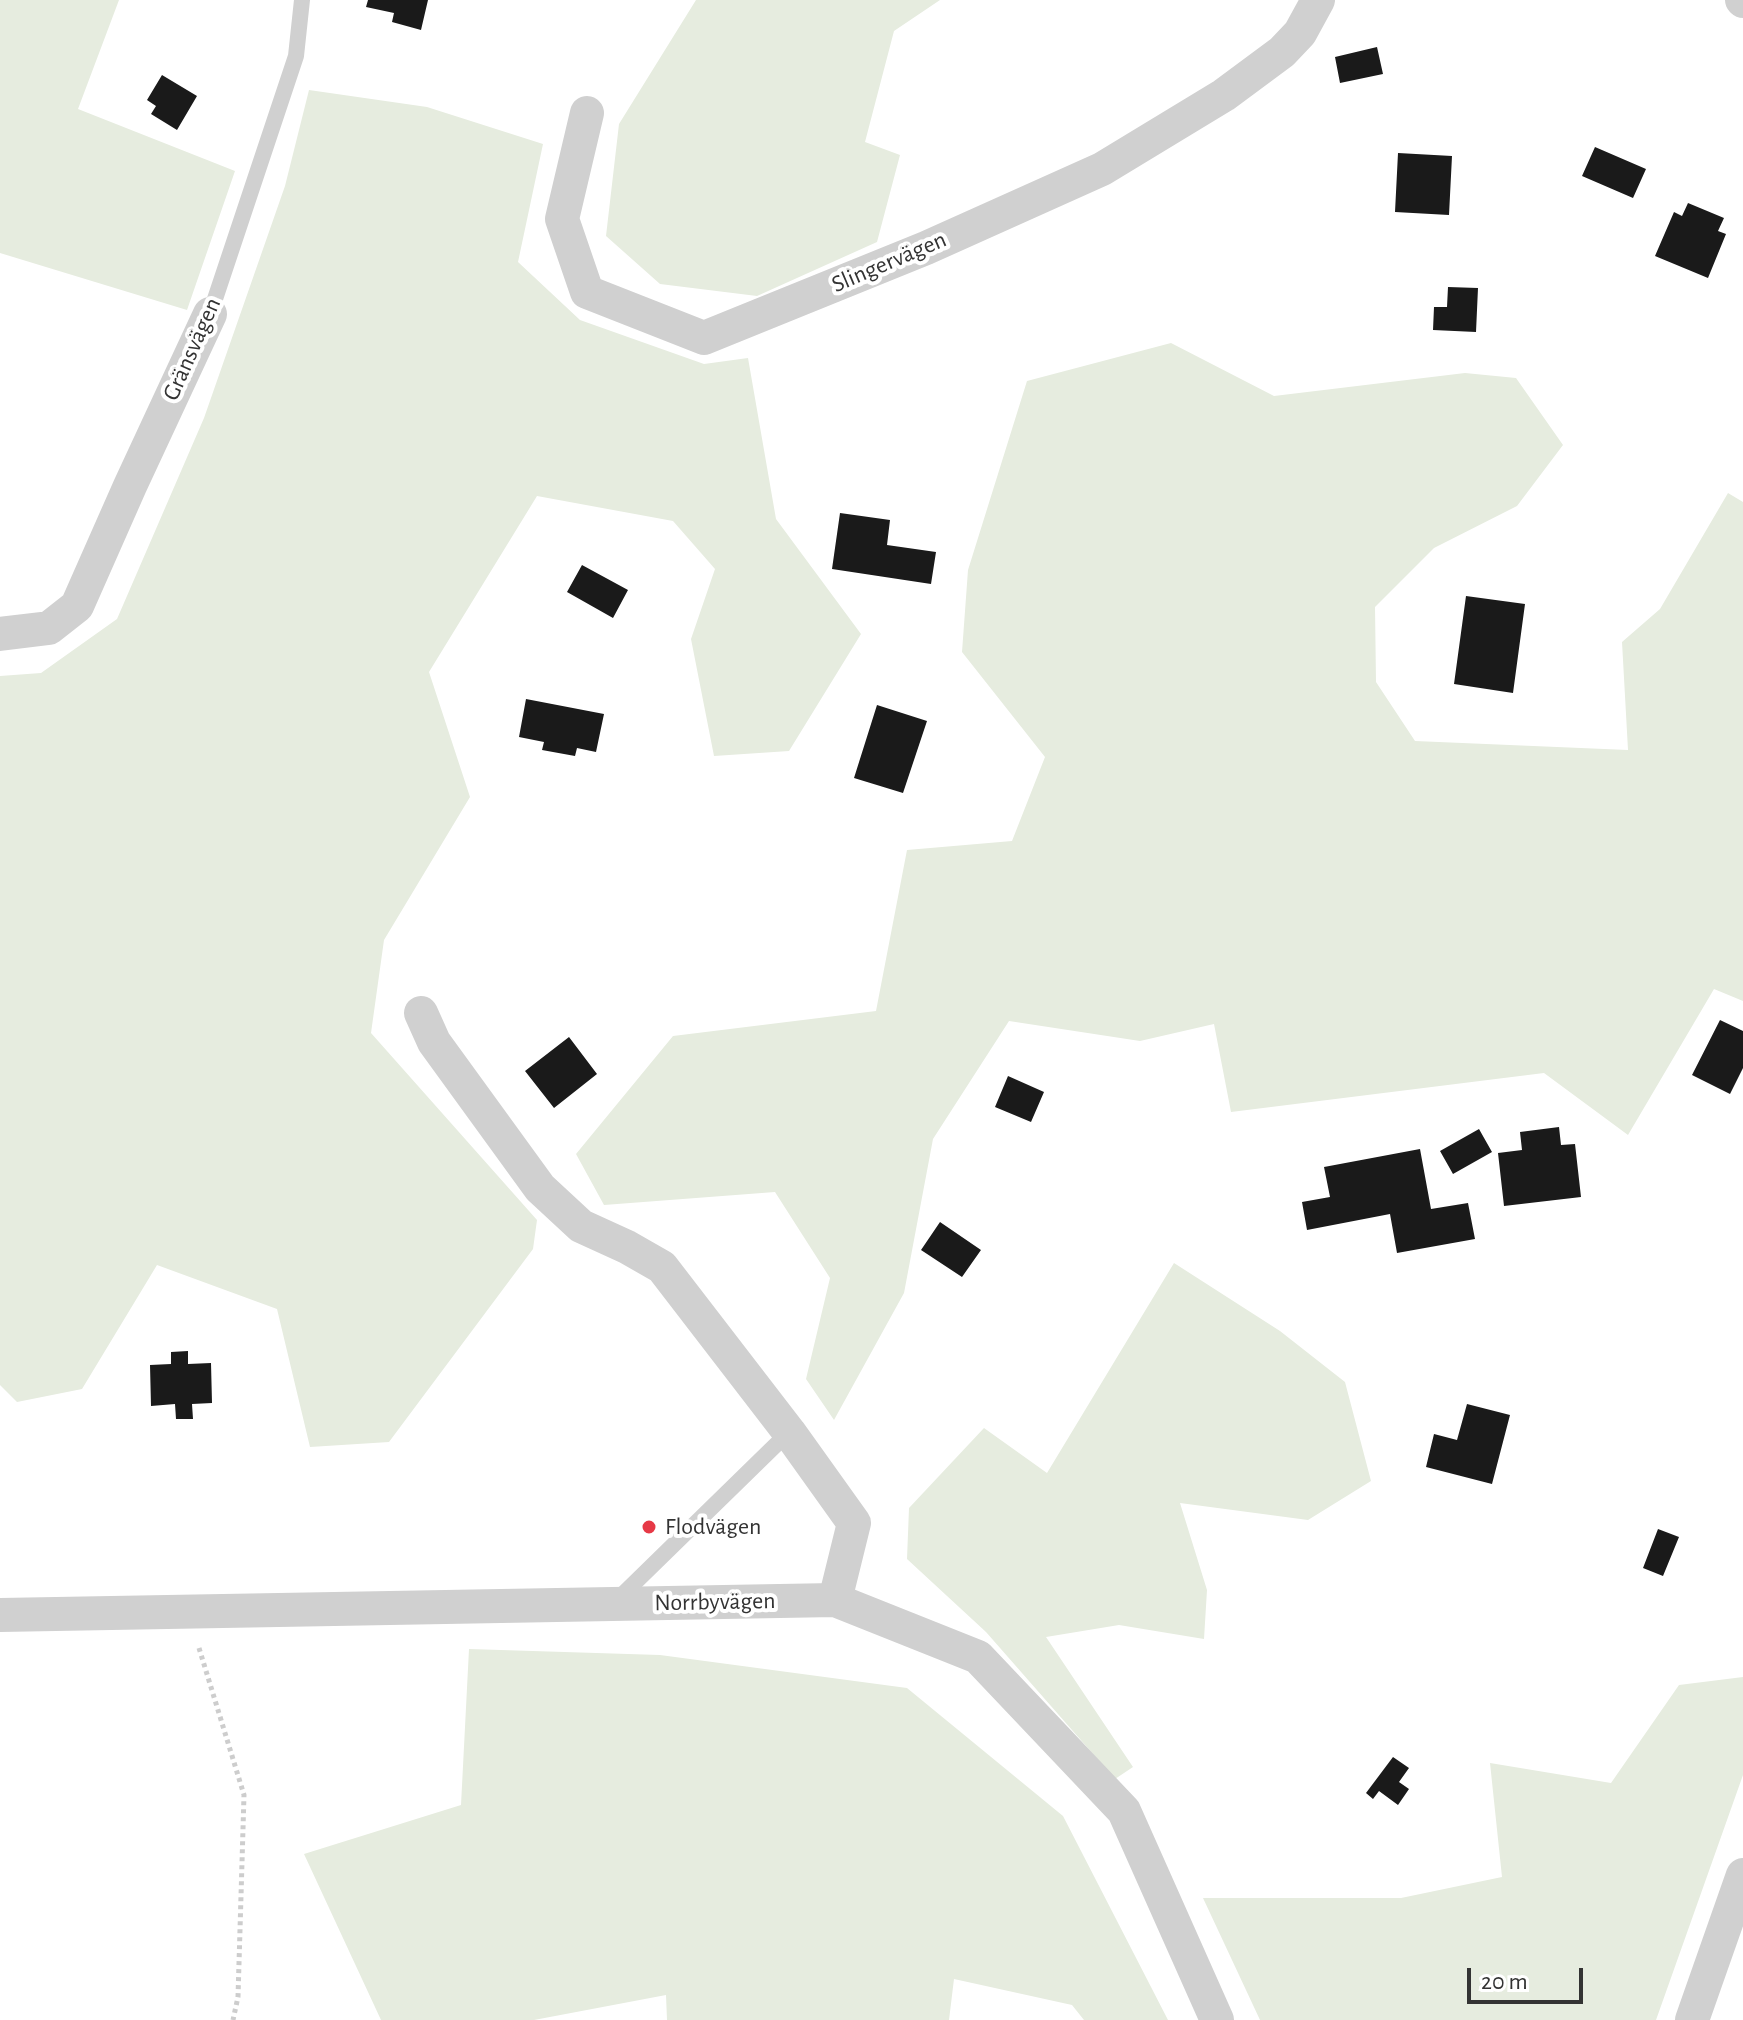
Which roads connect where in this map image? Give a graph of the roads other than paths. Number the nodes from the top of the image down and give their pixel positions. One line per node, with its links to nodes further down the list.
1 (302, 0): 4 (lane, Gränsvägen)
2 (1318, 0): 3 (street, Slingervägen)
3 (587, 113)
4 (210, 314): 5 (street, Gränsvägen)
5 (0, 634)
6 (421, 1013): 7 (street)
7 (789, 1432): 8 (street); 9 (lane)
8 (835, 1600): 9 (street, Norrbyvägen); 12 (street, Norrbyvägen)
9 (612, 1604): 10 (street, Norrbyvägen)
10 (0, 1615)
11 (1743, 1875): 13 (street)
12 (1217, 2020)
13 (1692, 2020)

